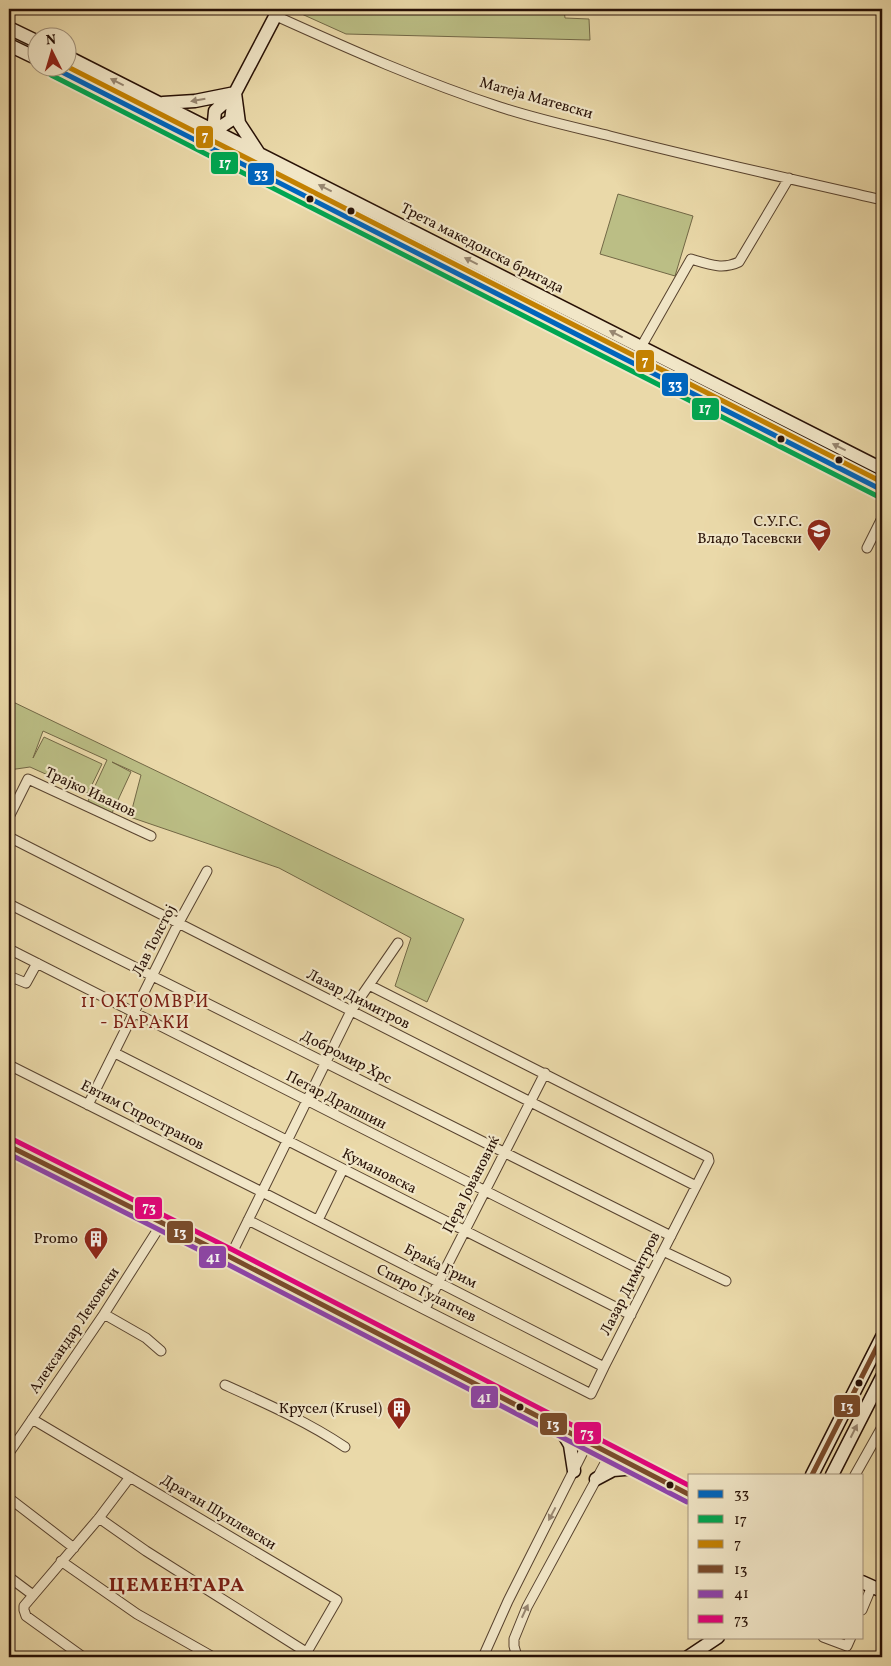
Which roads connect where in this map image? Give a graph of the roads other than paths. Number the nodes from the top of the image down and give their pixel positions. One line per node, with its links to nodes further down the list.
1 (277, 12): 8 (street, Матеја Матевски); 13 (street, Матеја Матевски)
2 (9, 28): 3 (street)
3 (28, 37)
4 (9, 45): 5 (street)
5 (28, 54)
6 (78, 62): 9 (street, Трета македонска бригада, one-way to 6)
7 (73, 78): 11 (street)
8 (235, 93): 9 (street, one-way to 9); 10 (street, Матеја Матевски); 12 (street)
9 (161, 104): 10 (street, Трета македонска бригада)
10 (214, 132): 11 (street); 12 (street, Трета македонска бригада)
11 (205, 146): 17 (street)
12 (258, 153): 15 (street, Трета македонска бригада, one-way to 12)
13 (788, 178): 14 (street, Матеја Матевски); 15 (street)
14 (882, 200)
15 (641, 347): 16 (street, Трета македонска бригада, one-way to 15)
16 (882, 469)
17 (882, 490)
18 (882, 518): 19 (street)
19 (867, 548)
20 (9, 817): 21 (street, Трајко Иванов)
21 (151, 836)
22 (9, 837): 25 (street, Лазар Димитров)
23 (207, 871): 25 (street, Лав Толстој)
24 (9, 904): 29 (street, Добромир Хрс)
25 (178, 924): 29 (street, Лав Толстој); 32 (street, Лазар Димитров)
26 (398, 943): 31 (street)
27 (9, 949): 28 (street, Петар Драпшин)
28 (37, 963): 30 (street); 33 (street, Петар Драпшин)
29 (154, 975): 33 (street, Лав Толстој); 35 (street, Добромир Хрс)
30 (9, 976)
31 (369, 985): 32 (street); 37 (street)
32 (351, 1011): 35 (street); 39 (street, Лазар Димитров)
33 (135, 1012): 34 (street, Лав Толстој); 38 (street, Петар Драпшин)
34 (115, 1053): 40 (street, Лав Толстој); 41 (street, Кумановска)
35 (326, 1063): 38 (street); 43 (street, Добромир Хрс)
36 (9, 1065): 40 (street, Евтим Спространов)
37 (545, 1073): 39 (street, Пера Јовановиќ); 45 (street, Лазар Димитров)
38 (307, 1102): 41 (street); 46 (street, Петар Драпшин)
39 (530, 1102): 43 (street, Пера Јовановиќ); 45 (street, Лазар Димитров)
40 (88, 1104): 47 (street, Евтим Спространов)
41 (288, 1141): 44 (street, Кумановска); 47 (street)
42 (9, 1146): 50 (street)
43 (504, 1153): 46 (street, Пера Јовановиќ); 52 (street, Добромир Хрс)
44 (343, 1169): 49 (street); 51 (street, Кумановска)
45 (696, 1186): 52 (street, Лазар Димитров)
46 (484, 1191): 51 (street, Пера Јовановиќ); 55 (street, Петар Драпшин)
47 (262, 1192): 48 (street); 49 (street, Браќа Грим)
48 (248, 1220): 54 (street); 58 (street, Спиро Гулапчев)
49 (318, 1220): 57 (street, Браќа Грим)
50 (162, 1223): 54 (street); 59 (street, Александар Лековски)
51 (465, 1230): 57 (street, Пера Јовановиќ); 60 (street, Кумановска)
52 (671, 1236): 53 (street, Лазар Димитров)
53 (663, 1251): 55 (street, Лазар Димитров); 56 (street)
54 (230, 1257): 68 (street)
55 (651, 1275): 60 (street, Лазар Димитров)
56 (726, 1281)
57 (438, 1282): 58 (street, Пера Јовановиќ); 63 (street, Браќа Грим)
58 (425, 1309): 66 (street, Спиро Гулапчев)
59 (104, 1314): 62 (street); 67 (street, Александар Лековски)
60 (631, 1315): 63 (street, Лазар Димитров)
61 (882, 1337): 76 (street)
62 (161, 1352)
63 (604, 1367): 66 (street, Лазар Димитров)
64 (882, 1377): 77 (street, one-way to 64)
65 (225, 1385): 71 (street)
66 (591, 1394)
67 (32, 1419): 72 (street, Александар Лековски); 79 (street, Драган Шуплевски)
68 (559, 1426): 70 (street); 75 (street)
69 (882, 1427): 78 (street)
70 (588, 1442): 73 (street); 75 (street)
71 (345, 1447)
72 (9, 1453)
73 (610, 1454): 74 (street); 80 (street)
74 (638, 1468): 80 (street); 81 (street)
75 (574, 1471): 96 (street, one-way to 96)
76 (813, 1474)
77 (833, 1474)
78 (857, 1474)
79 (130, 1477): 83 (street); 93 (street, Драган Шуплевски)
80 (596, 1479): 97 (street, one-way to 80)
81 (688, 1494)
82 (9, 1498): 84 (street)
83 (99, 1518): 84 (street); 93 (street)
84 (74, 1548): 85 (street)
85 (62, 1561): 88 (street); 95 (street)
86 (9, 1577): 88 (street)
87 (872, 1586): 89 (street)
88 (33, 1595): 94 (street)
89 (864, 1605)
90 (716, 1638): 98 (street)
91 (825, 1638): 92 (street)
92 (850, 1638)
93 (305, 1655)
94 (83, 1657)
95 (213, 1657)
96 (483, 1657)
97 (517, 1657)
98 (688, 1657)

